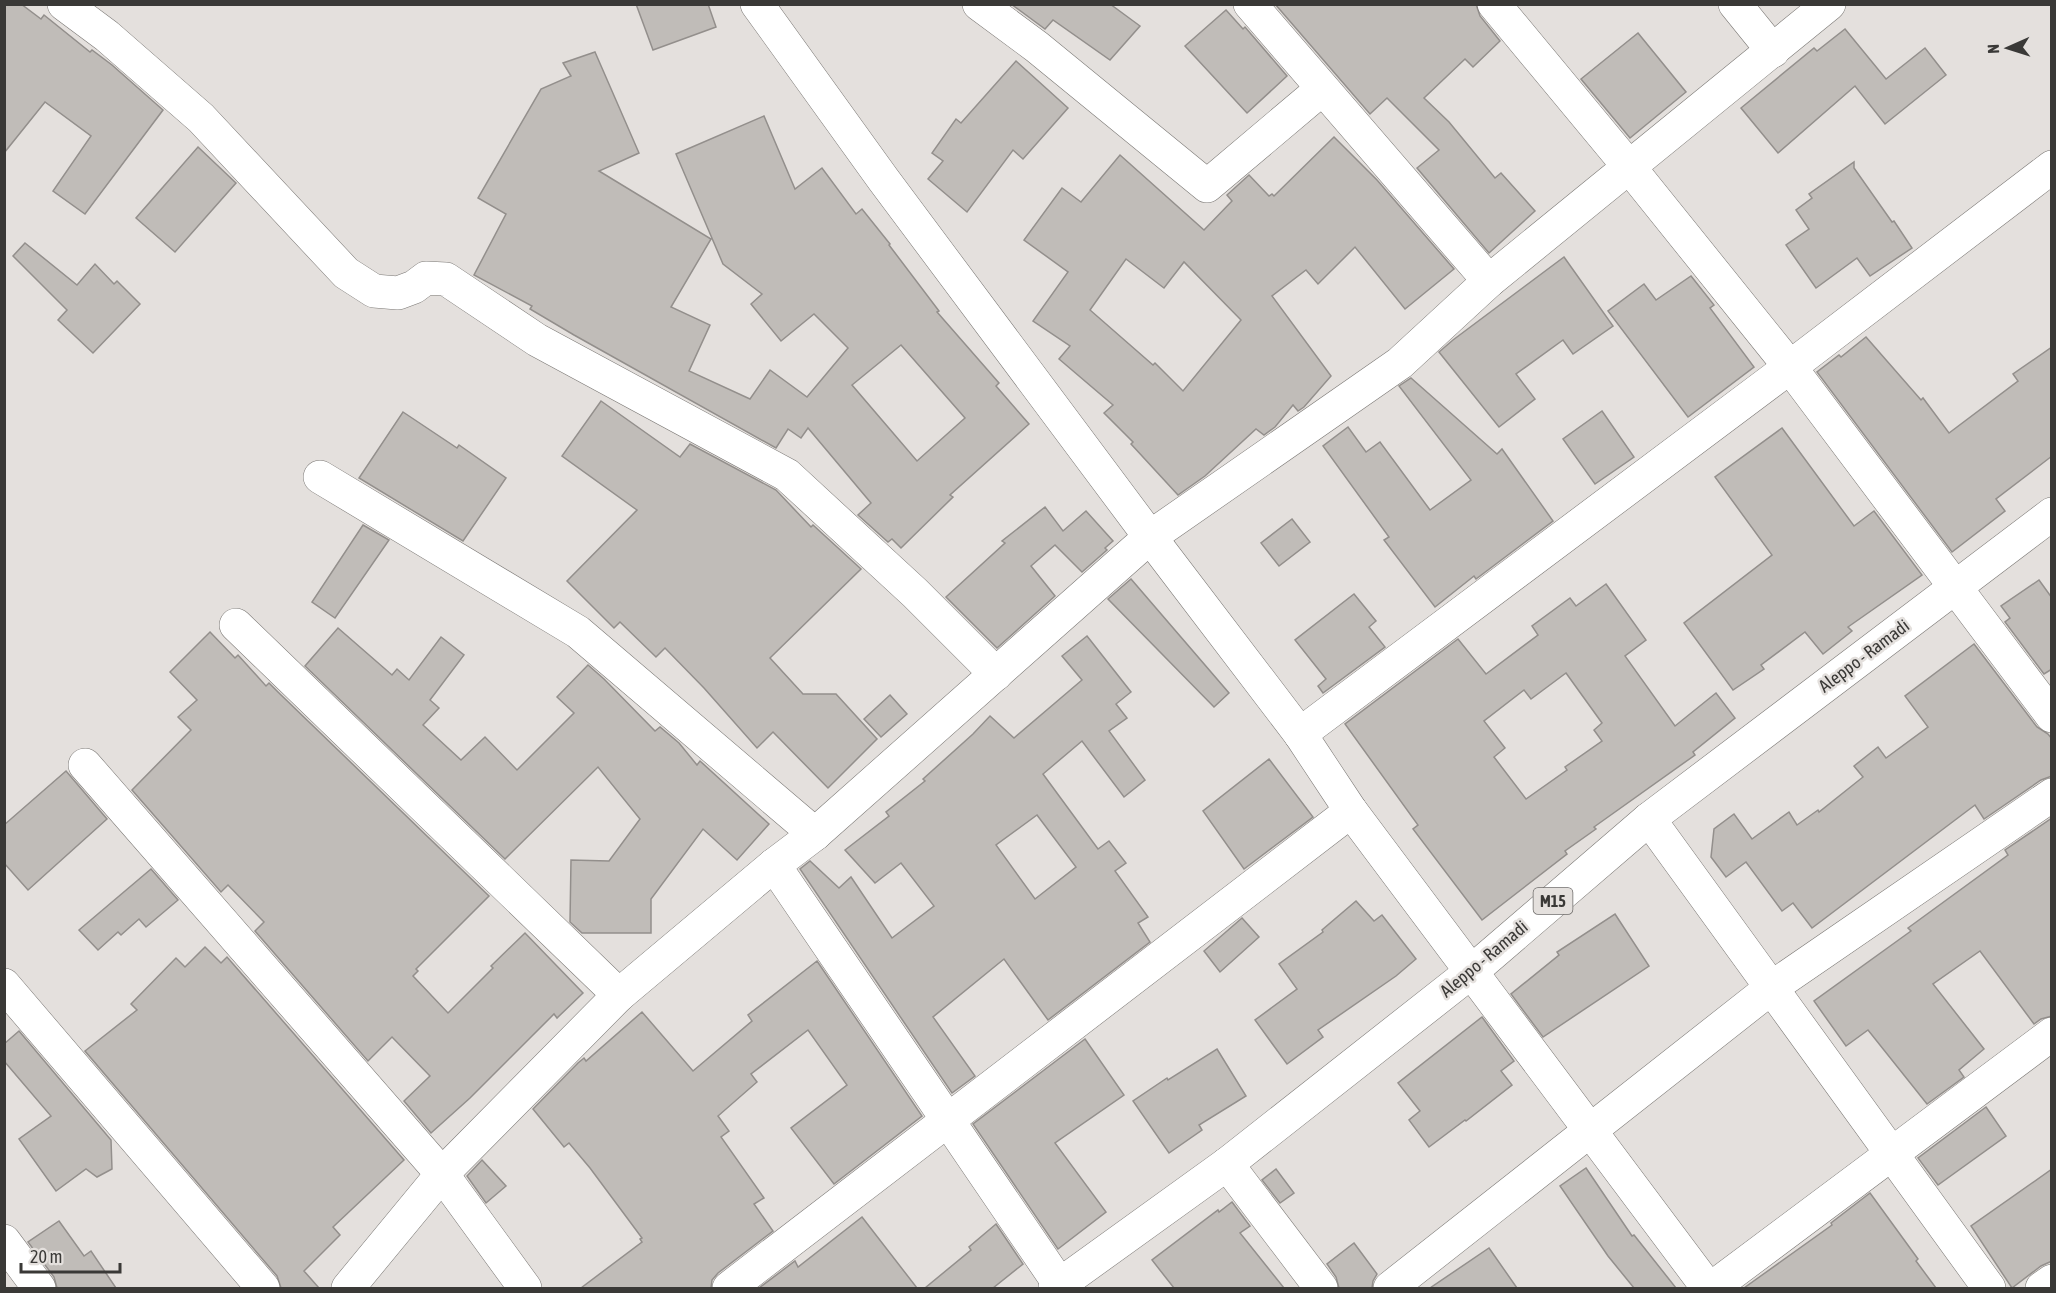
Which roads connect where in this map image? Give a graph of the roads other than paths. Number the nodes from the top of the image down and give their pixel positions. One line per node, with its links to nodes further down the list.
1 (64, 4): 19 (main road)
2 (757, 4): 16 (main road)
3 (979, 4): 9 (main road)
4 (1250, 4): 9 (main road)
5 (1494, 4): 11 (main road)
6 (1735, 4): 8 (main road)
7 (1829, 4): 8 (main road)
8 (1773, 51): 11 (main road)
9 (1322, 89): 12 (main road)
10 (2052, 167): 13 (main road)
11 (1630, 168): 12 (main road); 13 (main road)
12 (1489, 281): 16 (main road)
13 (1790, 367): 17 (main road); 21 (main road)
14 (320, 477): 26 (main road)
15 (2052, 514): 17 (main road, Aleppo - Ramadi / M15)
16 (1150, 537): 19 (main road); 21 (main road)
17 (1954, 588): 20 (main road); 25 (main road, Aleppo - Ramadi / M15)
18 (236, 625): 31 (main road)
19 (996, 674): 26 (main road)
20 (2052, 716)
21 (1300, 734): 24 (main road)
22 (85, 765): 37 (main road)
23 (2052, 795): 30 (main road)
24 (1351, 811): 28 (main road); 33 (main road)
25 (1649, 819): 28 (main road, Aleppo - Ramadi / M15); 30 (main road)
26 (815, 834): 27 (main road)
27 (774, 865): 31 (main road); 33 (main road)
28 (1471, 972): 34 (main road); 36 (main road, Aleppo - Ramadi / M15)
29 (4, 985): 42 (main road)
30 (1771, 988): 34 (main road); 35 (main road)
31 (619, 995): 37 (main road)
32 (2052, 1034): 35 (main road)
33 (949, 1119): 40 (main road); 45 (main road)
34 (1590, 1131): 47 (main road); 48 (main road)
35 (1891, 1153): 48 (main road); 49 (main road)
36 (1227, 1164): 40 (main road, Aleppo - Ramadi / M15); 46 (main road)
37 (442, 1174): 43 (main road); 44 (main road)
38 (4, 1241): 41 (main road)
39 (2052, 1281): 50 (main road)
40 (1057, 1287)
41 (39, 1288)
42 (263, 1288)
43 (348, 1288)
44 (525, 1288)
45 (729, 1288)
46 (1321, 1288)
47 (1390, 1288)
48 (1710, 1288)
49 (1989, 1288)
50 (2042, 1288)

